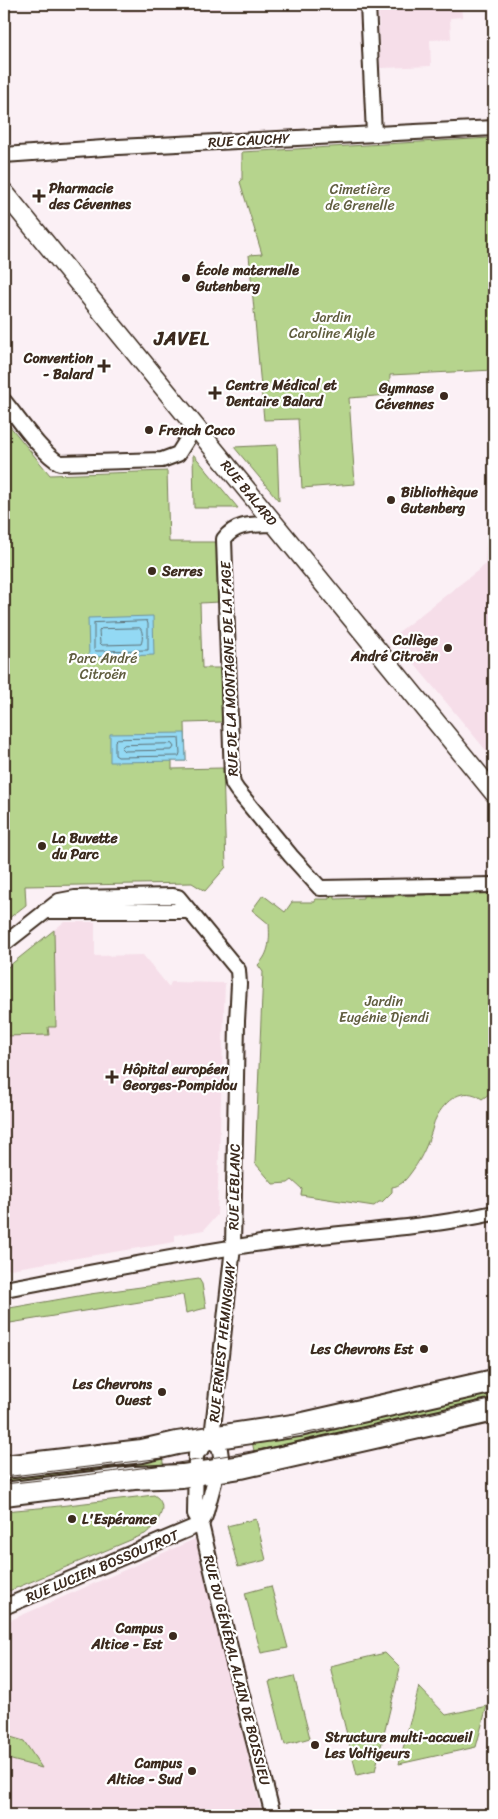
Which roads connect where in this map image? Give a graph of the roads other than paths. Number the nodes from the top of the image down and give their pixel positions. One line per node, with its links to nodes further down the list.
1 (368, 4): 3 (street)
2 (494, 128): 3 (street, RUE CAUCHY)
3 (374, 134): 4 (street, RUE CAUCHY)
4 (4, 155)
5 (4, 192): 7 (street, RUE BALARD)
6 (4, 401): 7 (street)
7 (194, 427): 8 (street, RUE BALARD)
8 (274, 524): 9 (street, RUE BALARD); 10 (street, RUE DE LA MONTAGNE DE LA FAGE)
9 (494, 793)
10 (494, 885)
11 (4, 944): 13 (street, RUE LEBLANC)
12 (494, 1213): 13 (street, RUE LEBLANC)
13 (233, 1247): 14 (street); 17 (street, RUE ERNEST HEMINGWAY)
14 (4, 1289)
15 (494, 1380): 17 (main road)
16 (494, 1410): 19 (main road)
17 (212, 1438): 18 (main road); 19 (street); 19 (street)
18 (4, 1467)
19 (206, 1477): 20 (main road); 21 (street)
20 (4, 1494)
21 (201, 1524): 22 (street, RUE LUCIEN BOSSOUTROT); 23 (street, RUE DU GÉNÉRAL ALAIN DE BOISSIEU)
22 (4, 1607)
23 (273, 1815)

